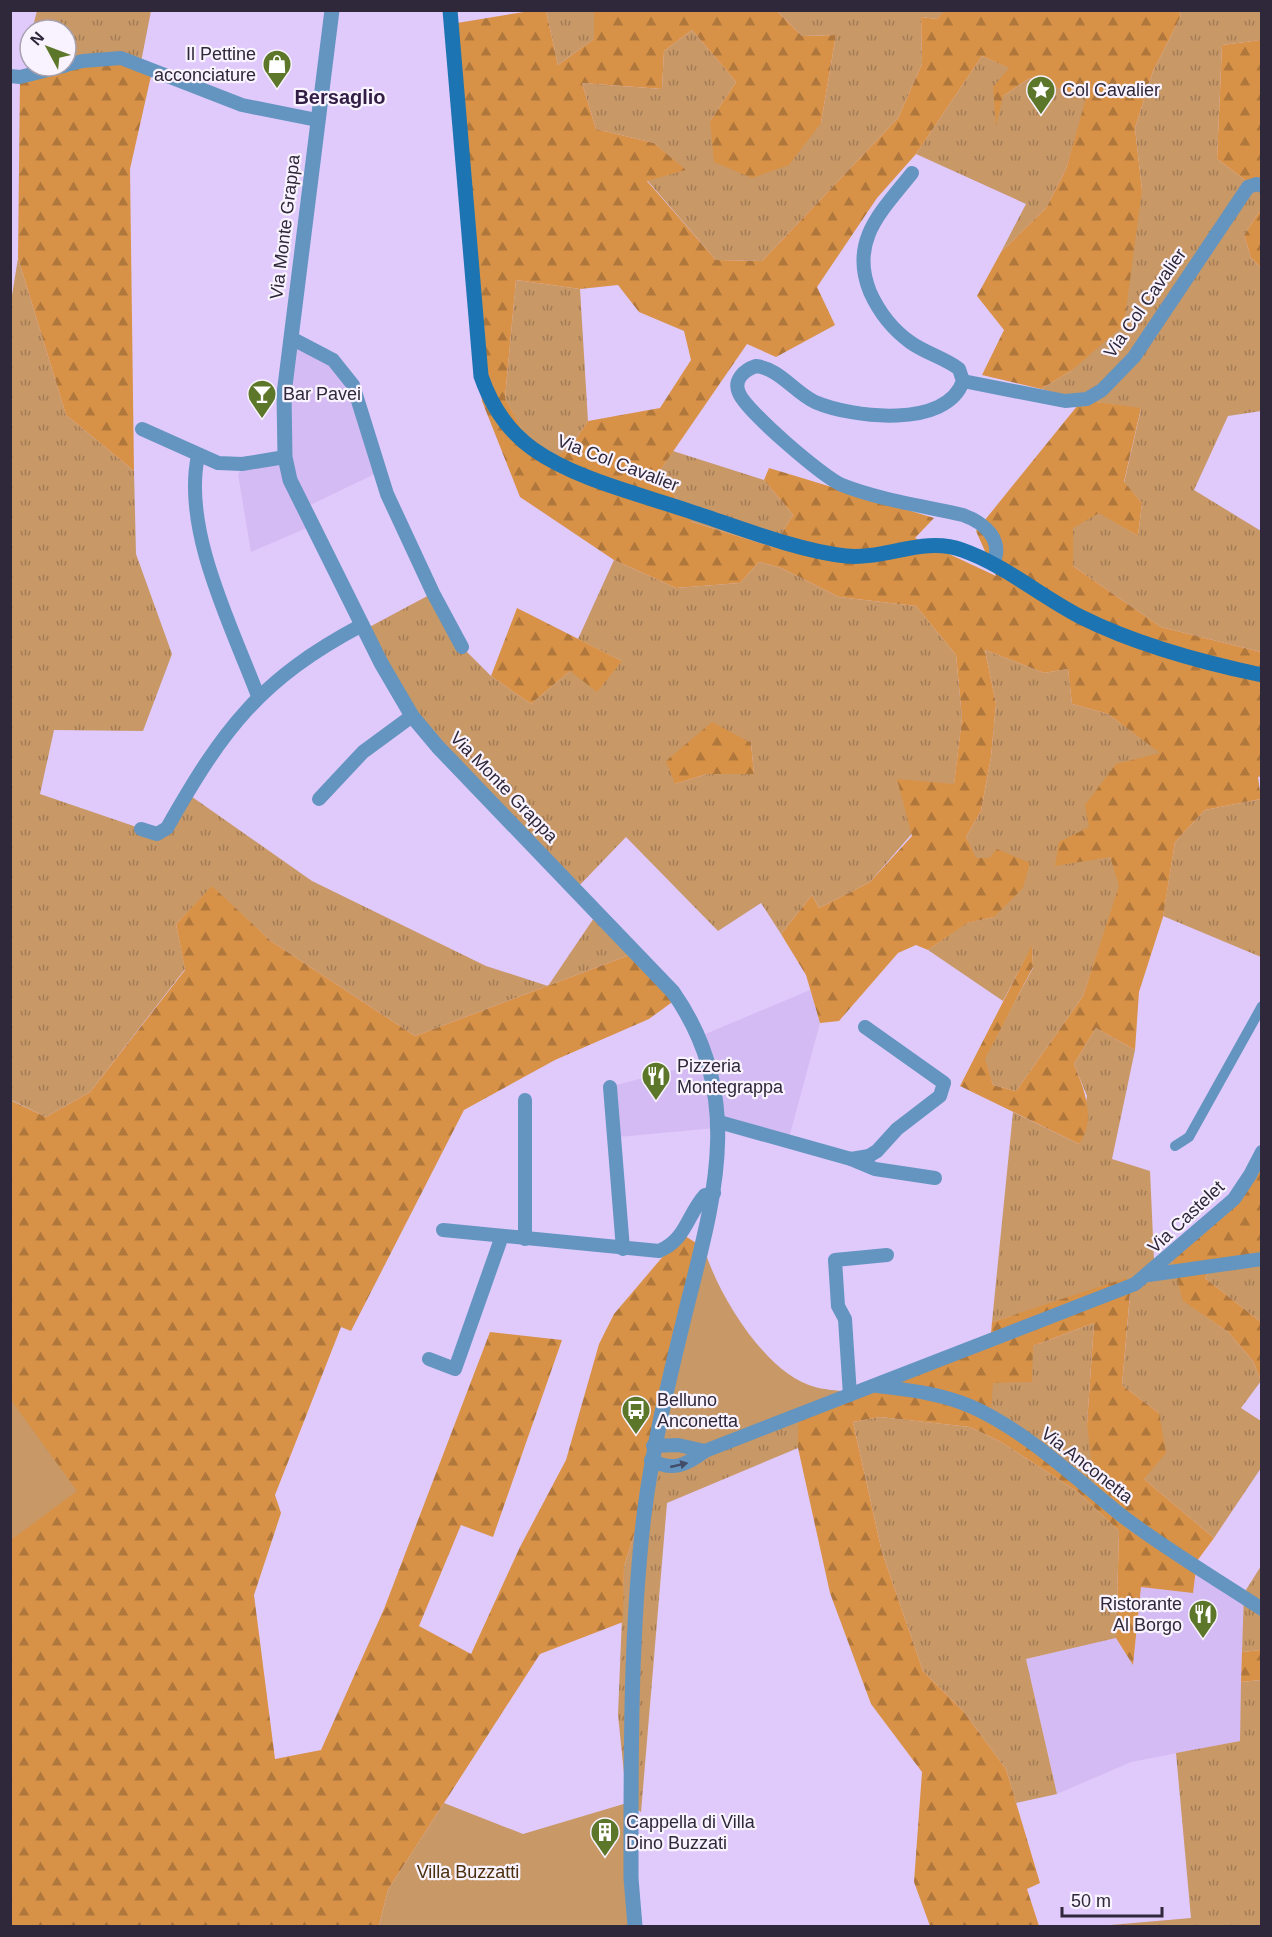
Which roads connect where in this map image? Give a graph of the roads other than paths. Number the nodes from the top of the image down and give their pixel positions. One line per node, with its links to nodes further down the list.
1 (332, 10): 4 (street, Via Monte Grappa)
2 (450, 10): 12 (main road, Via Col Cavalier)
3 (78, 64): 4 (street)
4 (317, 120): 7 (street, Via Monte Grappa)
5 (912, 173): 8 (street)
6 (1262, 186): 8 (street, Via Col Cavalier)
7 (291, 338): 11 (street, Via Monte Grappa); 14 (street)
8 (963, 381): 12 (street)
9 (142, 429): 10 (street)
10 (198, 456): 11 (street); 16 (street)
11 (285, 457): 13 (street, Via Monte Grappa)
12 (993, 564): 15 (main road, Via Col Cavalier)
13 (362, 625): 16 (street); 17 (street, Via Monte Grappa)
14 (462, 647)
15 (1262, 675)
16 (258, 696): 19 (street)
17 (412, 716): 18 (street); 24 (street, Via Monte Grappa)
18 (319, 799)
19 (141, 829)
20 (1262, 1006): 25 (street)
21 (865, 1027): 27 (street)
22 (610, 1087): 33 (street)
23 (525, 1100): 32 (street)
24 (719, 1122): 27 (street); 29 (street, Via Monte Grappa)
25 (1175, 1146)
26 (1262, 1152): 36 (street, Via Castelet)
27 (851, 1159): 28 (street)
28 (935, 1178)
29 (714, 1193): 33 (street); 41 (street, Via Monte Grappa)
30 (443, 1230): 31 (street)
31 (502, 1236): 32 (street); 37 (street)
32 (525, 1239): 33 (street)
33 (623, 1249)
34 (887, 1255): 39 (street)
35 (1262, 1259): 36 (street)
36 (1149, 1275): 38 (street, Via Anconetta)
37 (429, 1359)
38 (874, 1386): 39 (street, Via Anconetta); 42 (street, Via Anconetta)
39 (850, 1395): 40 (street, Via Anconetta)
40 (705, 1452): 41 (street); 41 (street, Via Anconetta, one-way to 40)
41 (652, 1453): 43 (street, Via Monte Grappa)
42 (1262, 1609)
43 (635, 1926)

